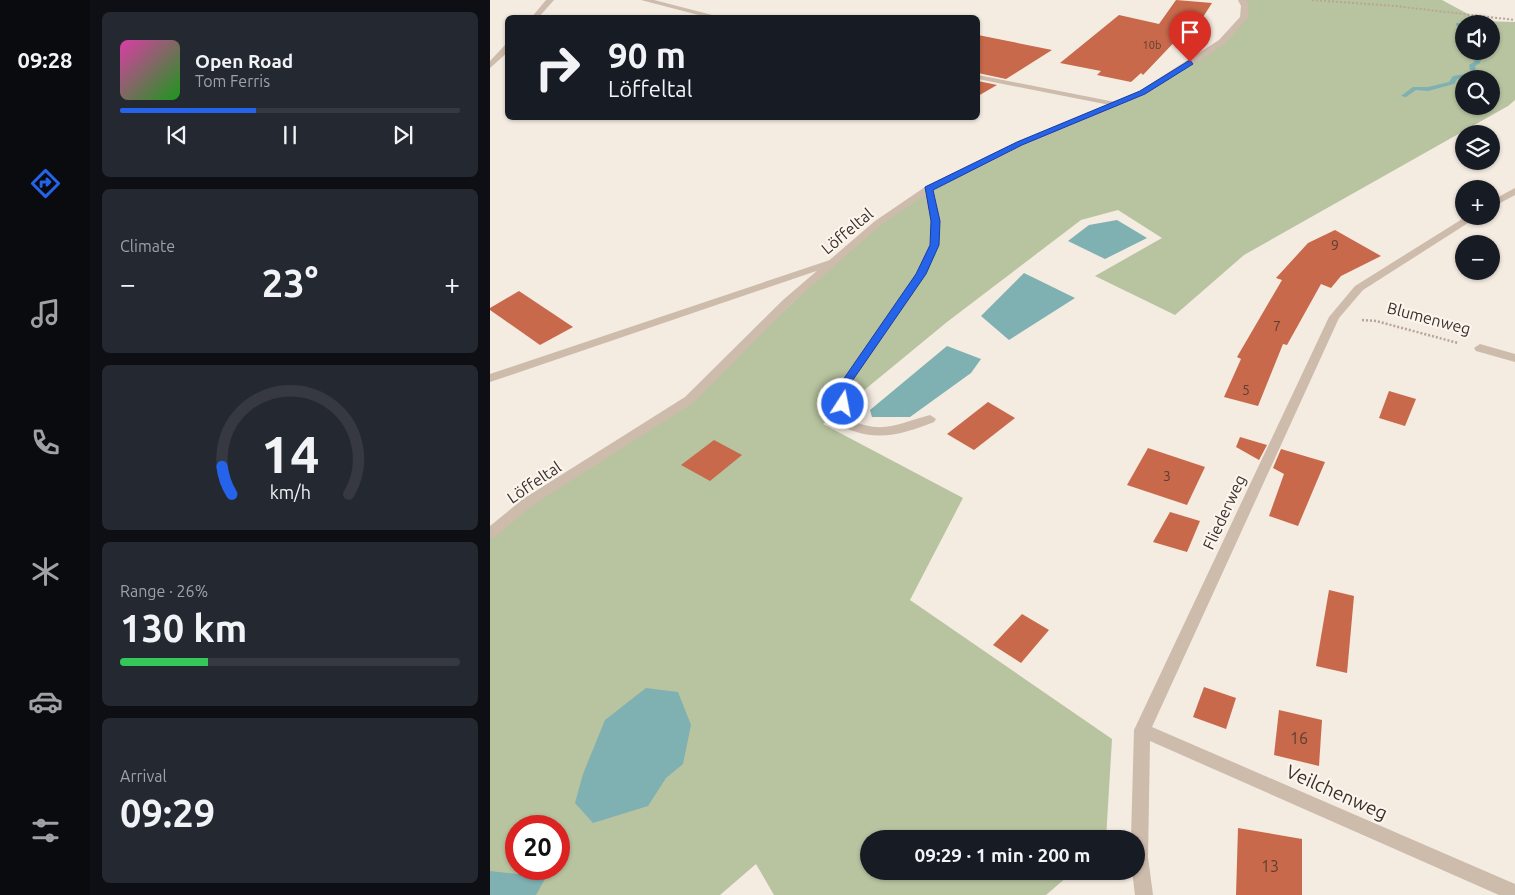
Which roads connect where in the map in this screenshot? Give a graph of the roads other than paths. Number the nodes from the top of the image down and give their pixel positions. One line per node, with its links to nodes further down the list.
1 (550, 0): 4 (street)
2 (645, 0): 5 (street)
3 (1242, 0): 9 (street, Löffeltal)
4 (537, 15)
5 (708, 15)
6 (505, 50): 7 (street)
7 (490, 66)
8 (980, 77): 9 (street)
9 (1115, 104): 10 (street, Löffeltal)
10 (928, 189): 14 (street, Löffeltal); 18 (street)
11 (1515, 191): 12 (street)
12 (1500, 200)
13 (1460, 225): 20 (street, Fliederweg)
14 (833, 262): 17 (street); 19 (street, Löffeltal)
15 (1480, 348): 16 (street, Blumenweg)
16 (1515, 358)
17 (490, 378)
18 (930, 419)
19 (490, 533)
20 (1142, 730): 21 (street, Veilchenweg); 22 (street, Fliederweg)
21 (1515, 893)
22 (1144, 895)

